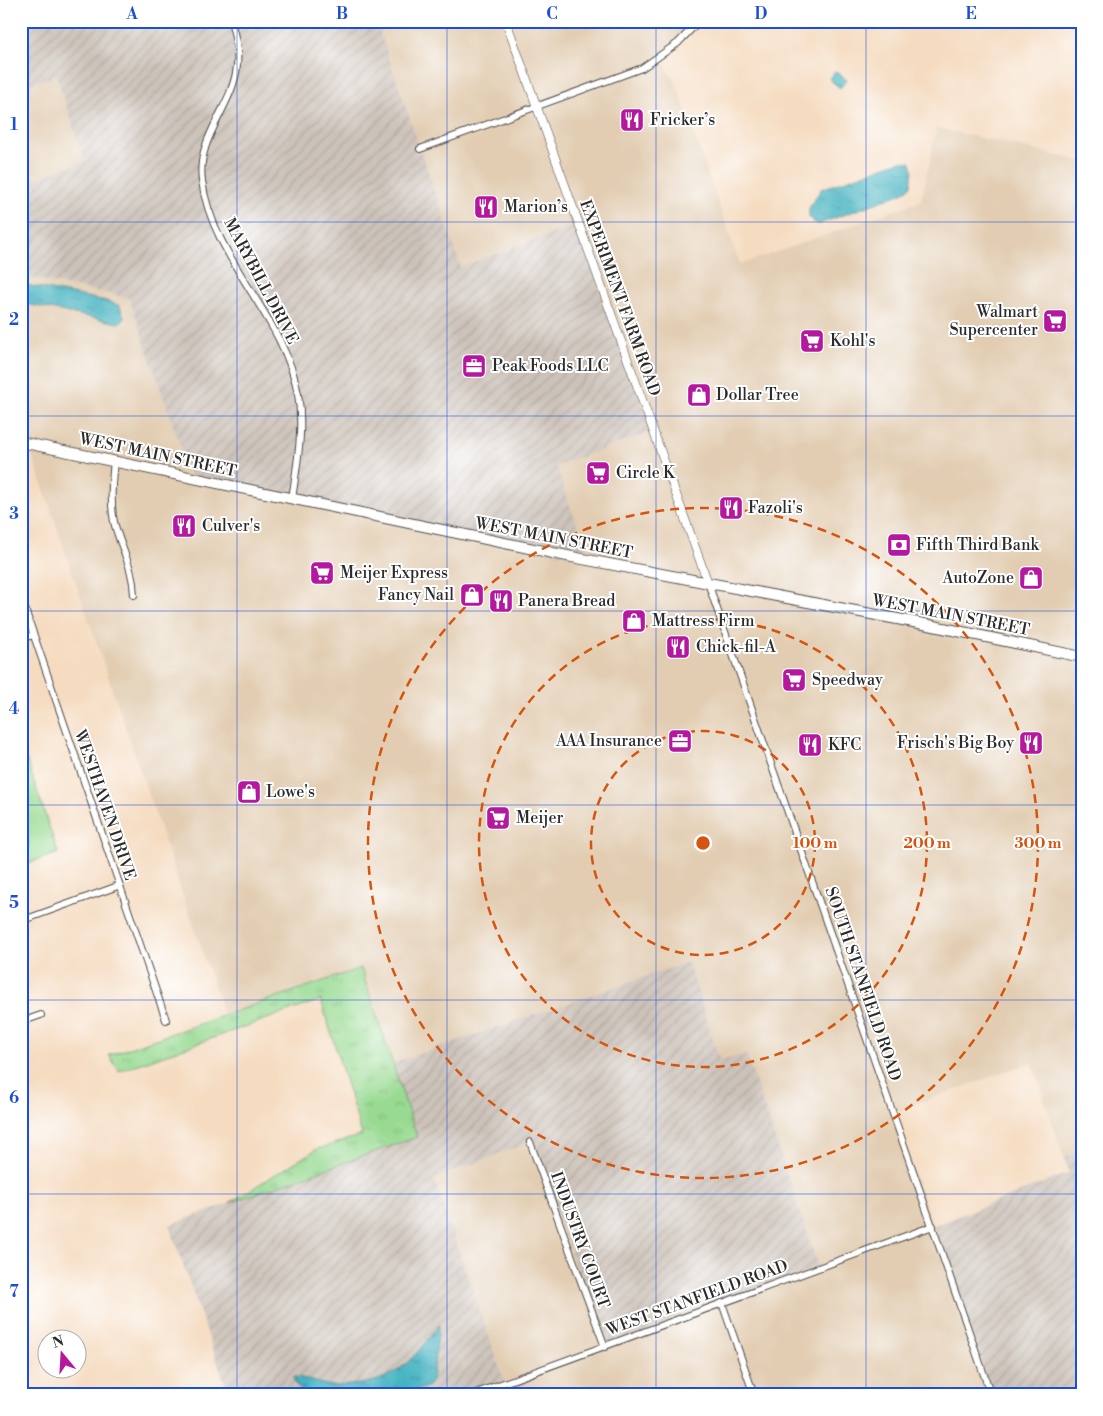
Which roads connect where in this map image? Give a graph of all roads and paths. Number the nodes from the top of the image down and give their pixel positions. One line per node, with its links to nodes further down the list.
1 (231, 21): 8 (street, MARYBILL DRIVE)
2 (506, 21): 4 (street, EXPERIMENT FARM ROAD)
3 (699, 21): 4 (street)
4 (538, 106): 5 (street); 9 (street, EXPERIMENT FARM ROAD)
5 (420, 148)
6 (21, 442): 7 (main road, WEST MAIN STREET)
7 (114, 460): 8 (main road, WEST MAIN STREET); 10 (street)
8 (292, 499): 9 (main road, WEST MAIN STREET)
9 (708, 583): 14 (main road, WEST MAIN STREET); 21 (street, SOUTH STANFIELD ROAD)
10 (134, 595)
11 (21, 598): 12 (street, WESTHAVEN DRIVE)
12 (33, 635): 13 (street); 15 (street, WESTHAVEN DRIVE)
13 (21, 639)
14 (1082, 657)
15 (118, 886): 16 (street); 18 (street, WESTHAVEN DRIVE)
16 (21, 921)
17 (41, 1015): 19 (street)
18 (166, 1020)
19 (21, 1022)
20 (530, 1142): 23 (street, INDUSTRY COURT)
21 (933, 1226): 22 (street, WEST STANFIELD ROAD); 26 (street, SOUTH STANFIELD ROAD)
22 (722, 1303): 23 (street, WEST STANFIELD ROAD); 25 (street)
23 (605, 1347): 24 (street, WEST STANFIELD ROAD)
24 (471, 1395)
25 (754, 1395)
26 (991, 1395)

